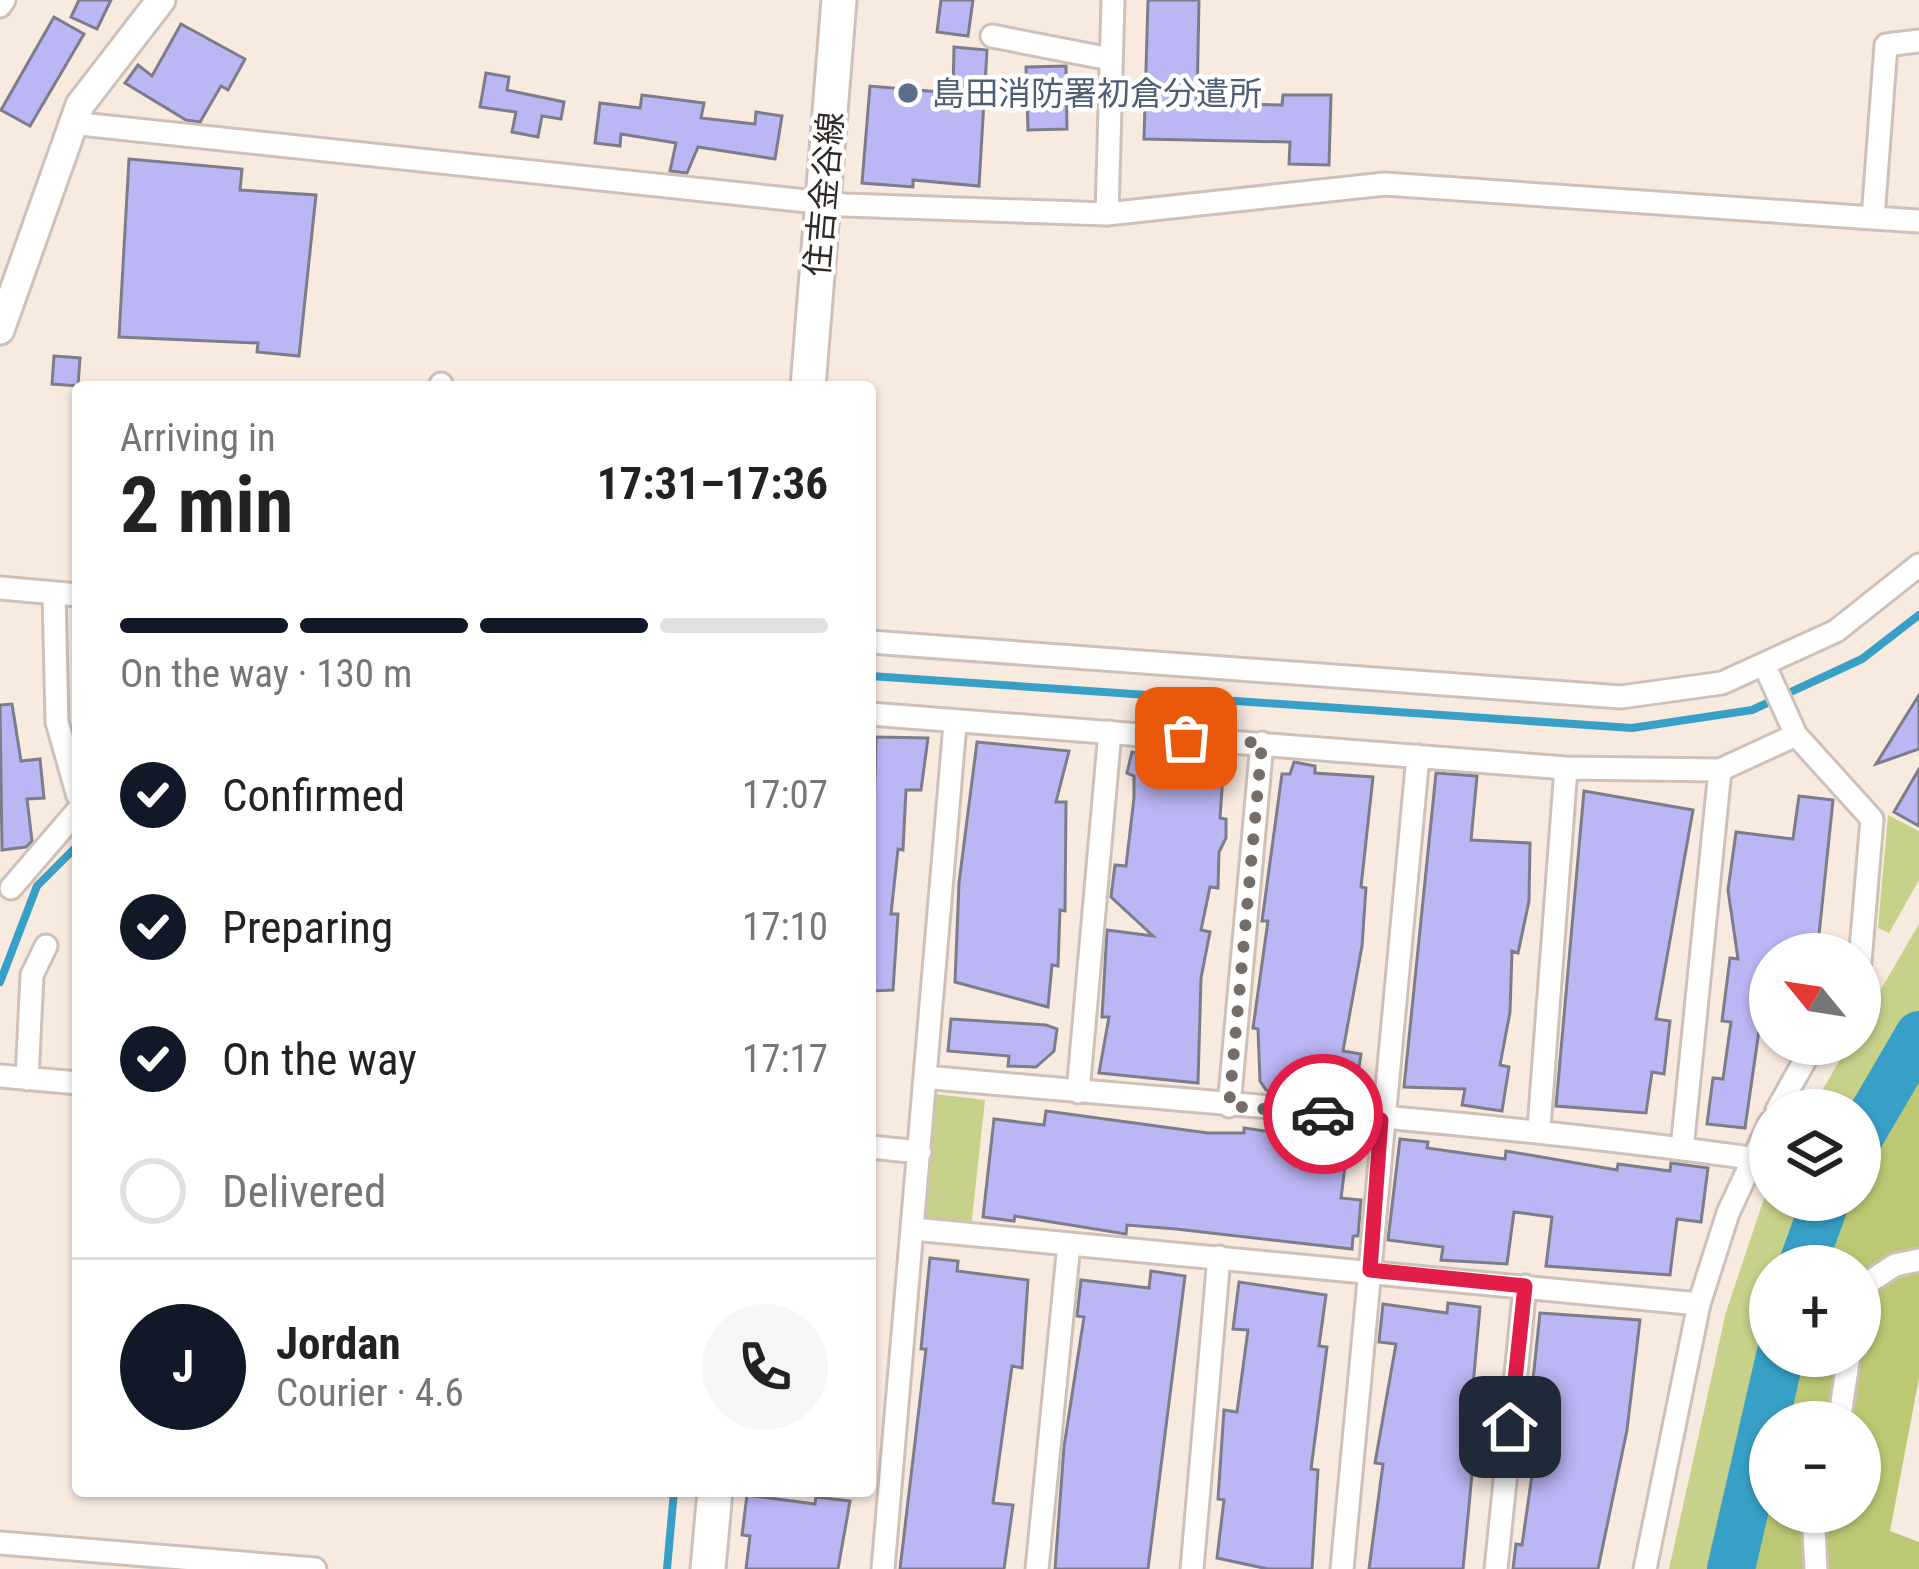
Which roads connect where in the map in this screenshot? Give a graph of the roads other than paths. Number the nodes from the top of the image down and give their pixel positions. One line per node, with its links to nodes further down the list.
1 (161, 0): 7 (street)
2 (838, 0): 8 (main road, 住吉金谷線)
3 (1113, 0): 6 (street)
4 (992, 36): 6 (street)
5 (1919, 41): 10 (street)
6 (1110, 59): 9 (street)
7 (71, 124): 8 (street); 12 (street)
8 (824, 203): 9 (street); 14 (main road, 住吉金谷線)
9 (1107, 214): 10 (street)
10 (1873, 218): 11 (street)
11 (1919, 221)
12 (11, 272): 13 (street)
13 (0, 330)
14 (809, 381)
15 (1919, 565): 20 (street)
16 (0, 589): 17 (street)
17 (54, 594): 18 (street); 29 (street)
18 (72, 595)
19 (876, 642): 20 (street)
20 (1764, 664): 24 (street)
21 (876, 715): 22 (street)
22 (955, 724): 23 (street); 35 (street)
23 (1110, 732): 25 (street); 38 (street)
24 (1796, 735): 28 (street); 32 (street)
25 (1262, 743): 26 (street); 39 (street)
26 (1418, 756): 27 (street); 40 (street)
27 (1566, 768): 28 (street); 41 (street)
28 (1720, 770): 43 (street)
29 (72, 775)
30 (72, 817): 31 (street)
31 (11, 888)
32 (1862, 933)
33 (46, 946): 36 (street)
34 (0, 1076): 36 (street)
35 (925, 1077): 38 (street); 44 (street)
36 (27, 1078): 37 (street)
37 (72, 1082)
38 (1078, 1092): 39 (street)
39 (1229, 1106): 40 (street)
40 (1381, 1120): 41 (street); 51 (street)
41 (1539, 1128): 43 (street)
42 (876, 1148): 44 (street)
43 (1682, 1149): 45 (street)
44 (920, 1152): 47 (street)
45 (1749, 1159)
46 (1749, 1162): 54 (street)
47 (913, 1229): 48 (street); 60 (street)
48 (1069, 1244): 49 (street); 61 (street)
49 (1219, 1257): 51 (street); 62 (street)
50 (1919, 1260): 52 (street)
51 (1370, 1270): 53 (street); 63 (street)
52 (1881, 1274)
53 (1525, 1286): 54 (street); 64 (street)
54 (1699, 1304): 65 (street)
55 (714, 1497): 59 (main road)
56 (1814, 1533): 66 (street)
57 (0, 1544): 58 (street)
58 (315, 1569)
59 (708, 1569)
60 (883, 1569)
61 (1037, 1569)
62 (1192, 1569)
63 (1342, 1569)
64 (1496, 1569)
65 (1646, 1569)
66 (1816, 1569)

